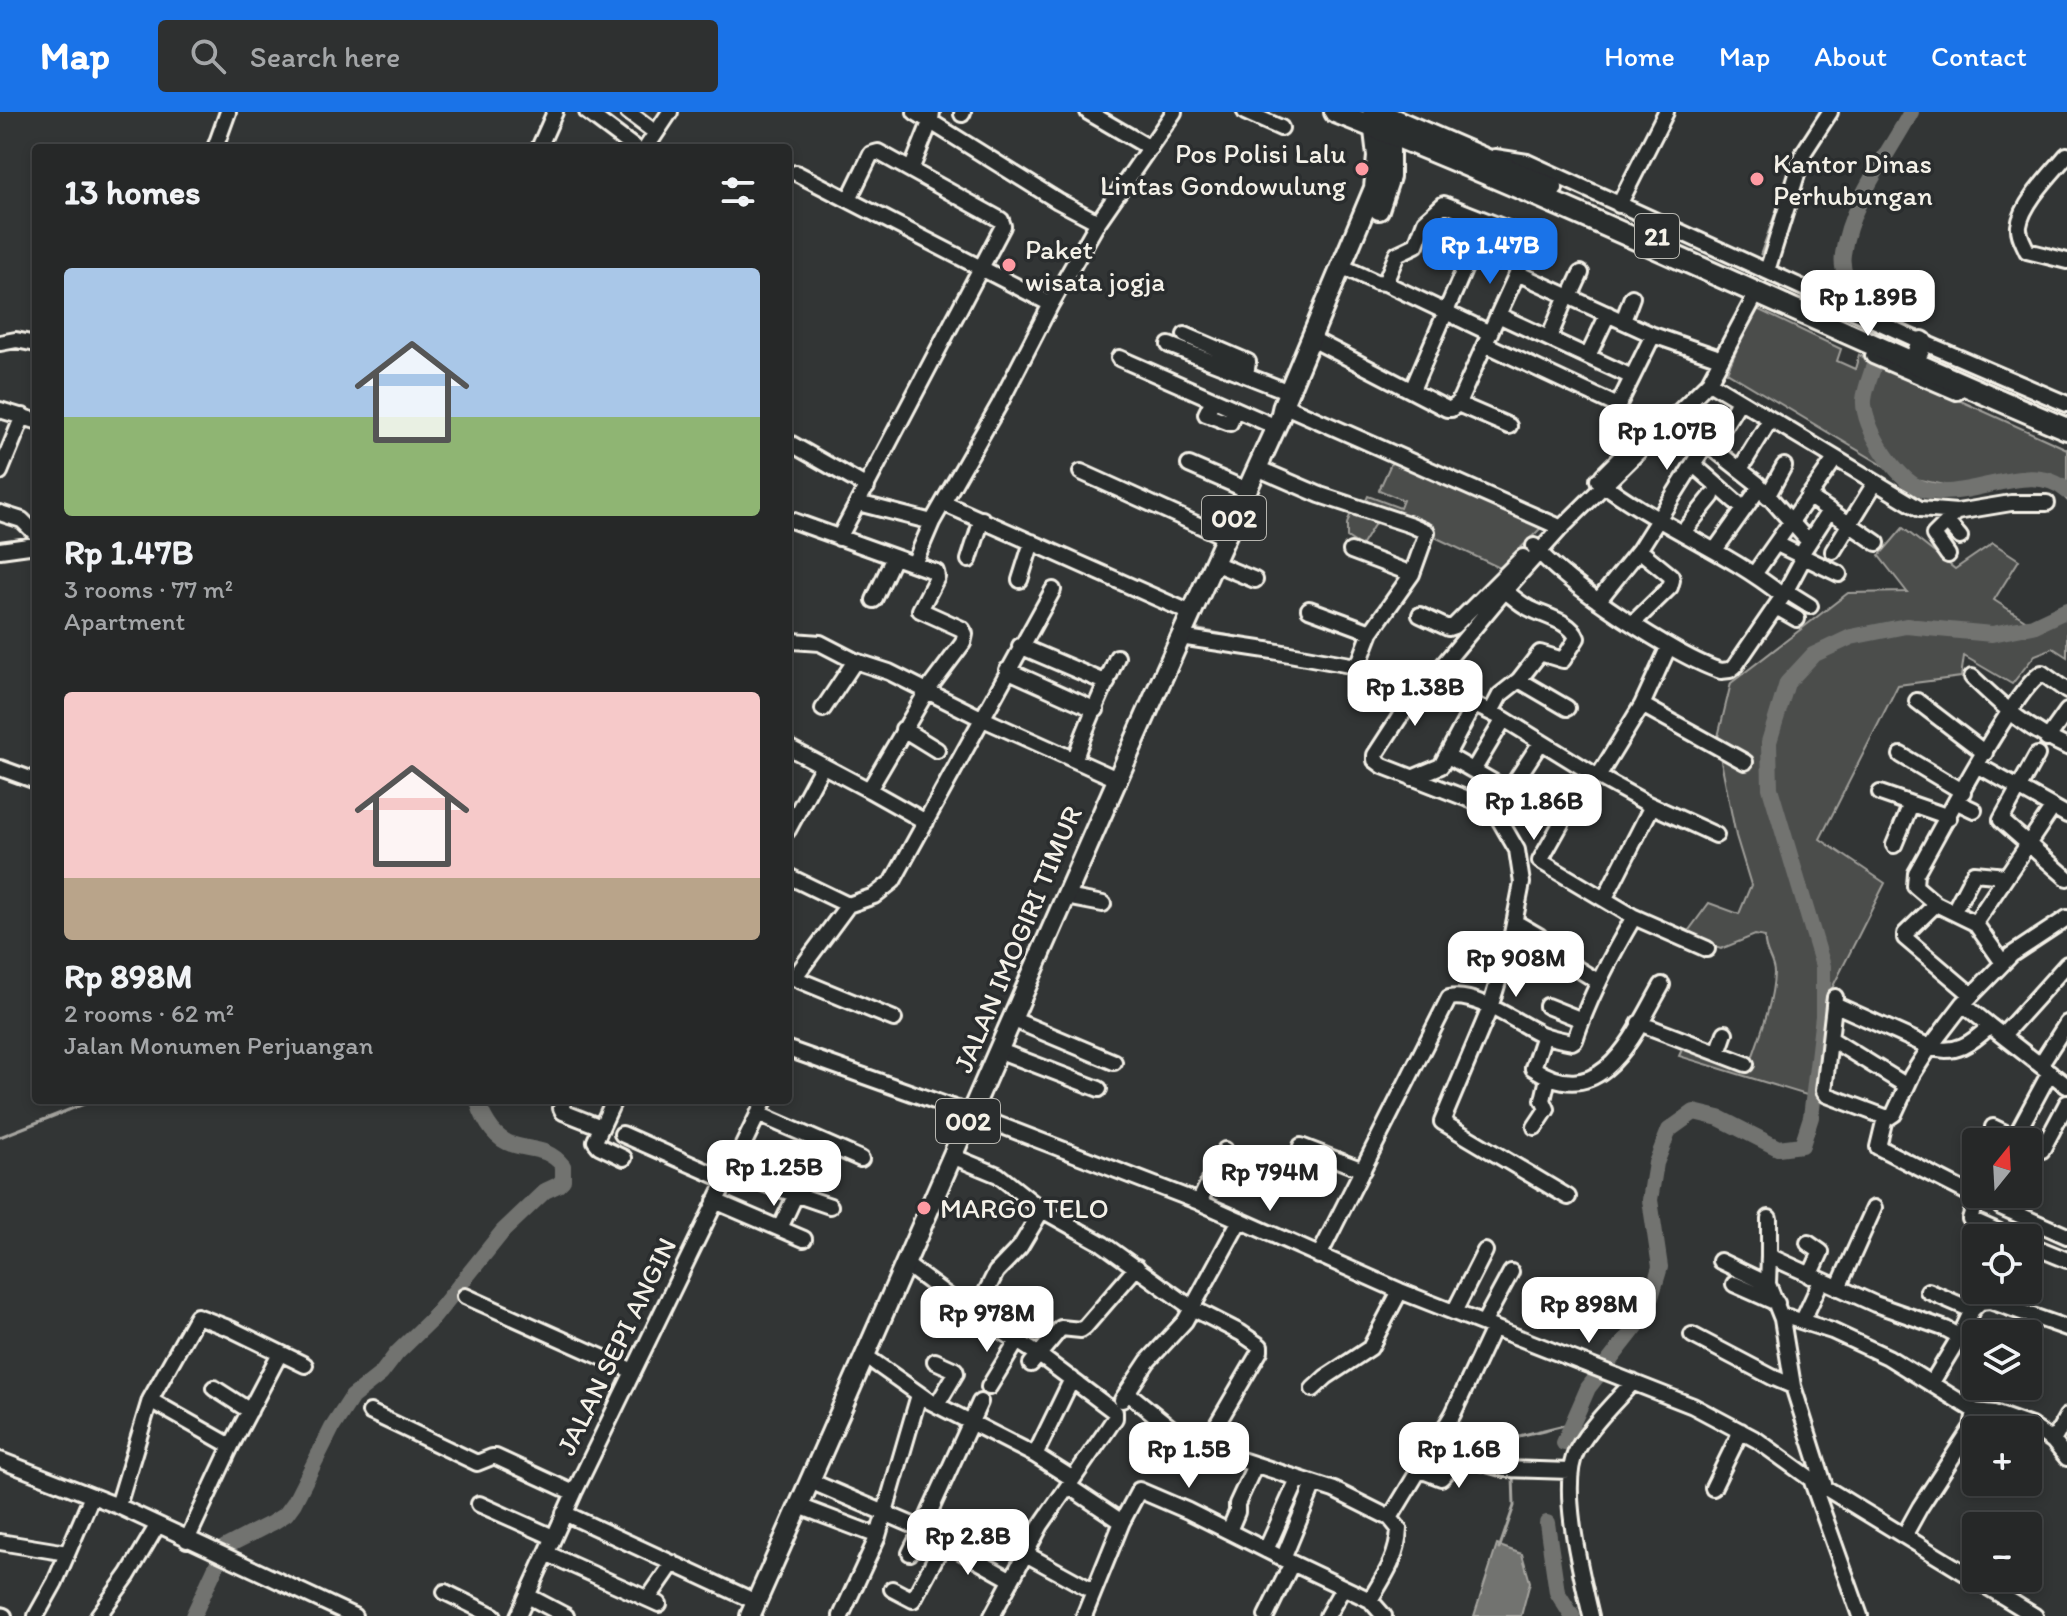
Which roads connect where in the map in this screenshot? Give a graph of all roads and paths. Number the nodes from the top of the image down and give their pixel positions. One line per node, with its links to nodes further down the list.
1 (228, 112): 17 (street)
2 (555, 112): 18 (street)
3 (587, 112): 19 (street)
4 (628, 112): 16 (street)
5 (670, 112): 16 (street)
6 (915, 112): 13 (street)
7 (1088, 112): 21 (street)
8 (1174, 112): 21 (street)
9 (1245, 112): 15 (street)
10 (1335, 112): 14 (highway, 21)
11 (1666, 112): 28 (street)
12 (1830, 112): 35 (street)
13 (932, 116): 24 (street); 29 (street)
14 (1382, 119): 23 (highway, 21); 26 (highway, 21); 33 (main road, JALAN IMOGIRI TIMUR / 002)
15 (1281, 128)
16 (656, 133): 20 (street)
17 (216, 144)
18 (541, 144)
19 (630, 144)
20 (649, 144)
21 (1150, 148): 29 (street)
22 (2067, 155): 32 (street)
23 (1488, 156): 28 (street); 30 (highway, 21)
24 (911, 170): 27 (street); 34 (street)
25 (796, 173): 27 (street)
26 (1530, 194): 30 (highway, 21); 41 (street)
27 (849, 199): 34 (street)
28 (1619, 205): 35 (street)
29 (1098, 222): 42 (street)
30 (1651, 240): 46 (highway, 21)
31 (1473, 249): 43 (street)
32 (2067, 261)
33 (1348, 269): 38 (street); 52 (main road, JALAN IMOGIRI TIMUR / 002)
34 (981, 270): 42 (street); 89 (street)
35 (1767, 271): 46 (street)
36 (1517, 273): 38 (street); 39 (street); 45 (street)
37 (1581, 273): 39 (street)
38 (1385, 283): 43 (street)
39 (1568, 296): 44 (street); 50 (street)
40 (1632, 297): 47 (street)
41 (1753, 300): 46 (street); 53 (street)
42 (1051, 304): 95 (street)
43 (1446, 311): 51 (street); 64 (street)
44 (1608, 314): 47 (street); 57 (street)
45 (1498, 315): 50 (street); 51 (street)
46 (1825, 316): 59 (highway, 21)
47 (1623, 321): 49 (street)
48 (1185, 335): 61 (street)
49 (1653, 335): 58 (street); 62 (street)
50 (1549, 338): 57 (street)
51 (1487, 339): 62 (street); 66 (street)
52 (1316, 341): 64 (street); 69 (main road, JALAN IMOGIRI TIMUR / 002)
53 (1728, 341): 58 (street); 63 (street)
54 (0, 343): 55 (street)
55 (32, 343)
56 (1169, 345): 61 (street)
57 (1588, 356): 62 (street)
58 (1714, 356): 87 (street)
59 (1912, 356): 67 (street); 71 (highway, 21); 75 (highway, 21); 76 (street)
60 (1119, 358): 69 (street)
61 (1246, 375): 69 (street)
62 (1632, 377)
63 (1709, 382): 65 (street); 70 (street)
64 (1412, 390): 66 (street)
65 (1739, 402): 73 (street); 78 (street)
66 (1458, 404): 74 (street)
67 (2067, 404)
68 (0, 410): 72 (street)
69 (1283, 410): 83 (main road, JALAN IMOGIRI TIMUR / 002); 107 (street)
70 (1677, 413): 78 (street); 87 (street)
71 (2067, 416)
72 (30, 419): 85 (street)
73 (1770, 420): 79 (street); 84 (street)
74 (1509, 426)
75 (2067, 429)
76 (2067, 439)
77 (792, 444): 89 (street)
78 (1709, 445): 81 (street); 84 (street)
79 (1835, 459): 88 (street); 93 (street)
80 (1189, 465): 90 (street)
81 (1694, 465): 97 (street); 104 (street)
82 (1784, 466): 91 (street)
83 (1257, 468): 90 (main road, JALAN IMOGIRI TIMUR / 002); 130 (street)
84 (1740, 469): 91 (street)
85 (0, 472)
86 (1081, 472): 110 (street)
87 (1601, 482): 104 (street); 107 (street)
88 (1875, 483): 100 (street); 106 (street)
89 (867, 487): 94 (street)
90 (1247, 490): 110 (main road, JALAN IMOGIRI TIMUR / 002)
91 (1764, 492): 97 (street); 103 (street)
92 (1712, 496): 109 (street)
93 (1808, 496): 98 (street); 103 (street)
94 (858, 503): 105 (street); 112 (street)
95 (943, 503): 101 (street); 105 (street)
96 (2047, 503): 100 (street)
97 (1744, 509): 120 (street)
98 (1829, 511): 106 (street); 122 (street)
99 (0, 513): 108 (street)
100 (1952, 517): 111 (street); 124 (street)
101 (982, 519): 113 (street); 126 (street)
102 (792, 520): 112 (street)
103 (1790, 520): 115 (street); 122 (street)
104 (1659, 521): 109 (street); 119 (street)
105 (932, 522): 128 (street)
106 (1849, 525): 114 (street); 123 (street)
107 (1557, 528): 118 (street)
108 (32, 530)
109 (1683, 532): 120 (street)
110 (1225, 537): 127 (main road, JALAN IMOGIRI TIMUR / 002)
111 (1960, 537)
112 (839, 538): 125 (street)
113 (1032, 542): 132 (street); 145 (street)
114 (1877, 543)
115 (1777, 544): 122 (street); 129 (street)
116 (32, 546): 117 (street)
117 (0, 550)
118 (1537, 550): 134 (street); 138 (street)
119 (1639, 550): 138 (street); 144 (street)
120 (1715, 550): 129 (street)
121 (1351, 551): 130 (street)
122 (1804, 551): 131 (street); 136 (street)
123 (1833, 551)
124 (1948, 555)
125 (894, 557): 128 (street); 137 (street)
126 (969, 560)
127 (1214, 563): 133 (street); 145 (main road, JALAN IMOGIRI TIMUR / 002)
128 (914, 564): 158 (street)
129 (1755, 573): 136 (street)
130 (1412, 574): 146 (street)
131 (1839, 574)
132 (1020, 580)
133 (1255, 580)
134 (1504, 586): 143 (street); 155 (street)
135 (1053, 590): 148 (street)
136 (1782, 598): 139 (street); 142 (street); 149 (street)
137 (874, 600)
138 (1598, 601): 144 (street)
139 (1810, 606)
140 (1309, 609): 146 (street)
141 (1420, 615): 143 (street)
142 (1797, 619)
143 (1469, 621): 157 (street)
144 (1633, 623): 149 (street)
145 (1186, 624): 152 (street); 187 (main road, JALAN IMOGIRI TIMUR / 002)
146 (1371, 632): 152 (street)
147 (793, 641): 151 (street)
148 (1020, 646): 153 (street); 156 (street)
149 (1669, 646): 162 (street)
150 (1117, 657): 156 (street)
151 (855, 661): 158 (street); 164 (street)
152 (1358, 666): 157 (street)
153 (1007, 670): 165 (street); 169 (street)
154 (1972, 677): 166 (street)
155 (1519, 680): 163 (street); 167 (street)
156 (1107, 683): 165 (street)
157 (1429, 683): 161 (street); 186 (street)
158 (927, 691): 169 (street); 170 (street)
159 (2067, 691): 166 (street)
160 (1917, 701): 180 (street)
161 (1474, 704): 167 (street); 178 (street)
162 (1642, 705): 181 (street); 185 (street)
163 (1567, 708)
164 (823, 709)
165 (1096, 710): 179 (street)
166 (2010, 712): 171 (street); 180 (street)
167 (1498, 715): 172 (street); 184 (street)
168 (2065, 717): 171 (street)
169 (981, 718): 179 (street); 200 (street)
170 (903, 729): 175 (street); 190 (street)
171 (2047, 739): 173 (street)
172 (1541, 742): 185 (street); 191 (street)
173 (2067, 747)
174 (792, 749): 182 (street)
175 (937, 750)
176 (1901, 755): 193 (street)
177 (2037, 755): 189 (street)
178 (1448, 756): 184 (street); 186 (street)
179 (1075, 759): 187 (street)
180 (1981, 759): 189 (street); 193 (street)
181 (1745, 762)
182 (822, 767): 190 (street); 201 (street)
183 (0, 768): 188 (street)
184 (1474, 769): 191 (street)
185 (1594, 774): 195 (street); 206 (street)
186 (1412, 778): 198 (street)
187 (1117, 779): 210 (main road, JALAN IMOGIRI TIMUR / 002)
188 (32, 780)
189 (2018, 788): 196 (street); 204 (street)
190 (869, 790): 200 (street)
191 (1509, 791): 198 (street)
192 (1880, 793): 194 (street)
193 (1960, 797): 197 (street); 199 (street)
194 (1911, 804): 199 (street); 203 (street)
195 (1652, 806): 202 (street); 211 (street)
196 (2062, 809): 204 (street)
197 (1974, 810)
198 (1495, 812): 205 (street)
199 (1949, 817): 213 (street)
200 (926, 822): 214 (street)
201 (792, 823)
202 (1716, 835)
203 (1894, 845)
204 (2027, 845): 207 (street); 209 (street)
205 (1517, 850): 206 (street); 218 (street)
206 (1540, 861): 211 (street)
207 (2006, 876): 215 (street); 219 (street)
208 (792, 878): 214 (street)
209 (2067, 878)
210 (1066, 897): 212 (street); 229 (main road, JALAN IMOGIRI TIMUR / 002)
211 (1605, 898): 216 (street)
212 (1103, 904)
213 (1936, 904): 215 (street); 225 (street)
214 (848, 905): 228 (street)
215 (1954, 911): 219 (street)
216 (1634, 917): 220 (street); 223 (street)
217 (2067, 918): 221 (street)
218 (1515, 922): 223 (street); 227 (street)
219 (1975, 923): 221 (street)
220 (1707, 949)
221 (2003, 963): 225 (street)
222 (2067, 964): 236 (street)
223 (1599, 982): 230 (street)
224 (1662, 985): 231 (street)
225 (1967, 999): 233 (street); 239 (street)
226 (1547, 1006): 230 (street)
227 (1490, 1008): 235 (street); 266 (street); 269 (street)
228 (894, 1019)
229 (1014, 1020): 241 (main road, JALAN IMOGIRI TIMUR / 002); 243 (street)
230 (1582, 1020): 235 (street)
231 (1639, 1023): 242 (street); 246 (street)
232 (2067, 1023): 238 (street)
233 (1990, 1026): 236 (street); 239 (street)
234 (1725, 1033): 242 (street)
235 (1544, 1035): 246 (street)
236 (2003, 1035): 245 (street)
237 (1831, 1039): 239 (street); 247 (street); 255 (street)
238 (2062, 1040): 245 (street)
239 (1930, 1047): 247 (street)
240 (792, 1051): 254 (street)
241 (1000, 1051): 249 (street); 254 (main road, JALAN IMOGIRI TIMUR / 002)
242 (1718, 1053): 244 (street)
243 (1114, 1062)
244 (1746, 1064)
245 (2045, 1069): 248 (street); 258 (street)
246 (1548, 1078): 257 (street)
247 (1907, 1086): 255 (street)
248 (2067, 1086)
249 (1099, 1089)
250 (2067, 1103): 262 (street)
251 (562, 1104): 256 (street)
252 (612, 1104): 256 (street)
253 (762, 1107): 265 (street); 267 (street, JALAN SEPI ANGIN)
254 (971, 1114): 263 (main road, JALAN IMOGIRI TIMUR / 002); 271 (street)
255 (1885, 1118): 278 (street)
256 (601, 1127): 264 (street)
257 (1535, 1127)
258 (2027, 1128)
259 (622, 1134): 267 (street)
260 (1301, 1146): 266 (street)
261 (1225, 1150): 271 (street)
262 (2042, 1150)
263 (952, 1156): 275 (street); 289 (main road, JALAN IMOGIRI TIMUR / 002)
264 (624, 1158)
265 (861, 1159)
266 (1363, 1170): 285 (street)
267 (728, 1176): 268 (street); 270 (street, JALAN SEPI ANGIN)
268 (795, 1196): 272 (street); 279 (street)
269 (1568, 1197)
270 (715, 1201): 279 (street); 316 (street, JALAN SEPI ANGIN)
271 (1199, 1202): 277 (street)
272 (830, 1206)
273 (1874, 1208): 295 (street)
274 (2003, 1208): 280 (street)
275 (1042, 1210): 290 (street); 303 (street)
276 (1769, 1218): 286 (street)
277 (1240, 1220): 285 (street); 300 (street)
278 (1981, 1224)
279 (780, 1228): 281 (street)
280 (2067, 1236)
281 (804, 1239)
282 (1808, 1243): 292 (street)
283 (2042, 1250): 287 (street)
284 (1485, 1251): 302 (street)
285 (1319, 1256): 296 (street)
286 (1769, 1256): 292 (street); 294 (street)
287 (2067, 1260)
288 (1720, 1261): 294 (street)
289 (904, 1263): 303 (street); 312 (main road, JALAN IMOGIRI TIMUR / 002)
290 (1137, 1267): 300 (street); 313 (street)
291 (1511, 1272): 306 (street)
292 (1816, 1278): 295 (street); 305 (street)
293 (1734, 1284): 299 (street)
294 (1768, 1284): 299 (street)
295 (1838, 1288): 309 (street)
296 (1400, 1291): 302 (street); 323 (street)
297 (1928, 1291): 301 (street)
298 (465, 1296): 316 (street)
299 (1777, 1303): 304 (street)
300 (1192, 1308): 324 (street); 338 (street)
301 (1972, 1310): 307 (street); 309 (street)
302 (1454, 1312): 306 (street)
303 (975, 1314): 310 (street)
304 (1782, 1319): 305 (street); 320 (street)
305 (1803, 1320): 319 (street)
306 (1488, 1325): 318 (street); 343 (street)
307 (2067, 1328)
308 (1692, 1335): 320 (street)
309 (1960, 1336): 319 (street)
310 (1017, 1341): 313 (street); 321 (street)
311 (280, 1353): 315 (street); 326 (street); 330 (street)
312 (864, 1355): 325 (street); 347 (main road, JALAN IMOGIRI TIMUR / 002)
313 (1035, 1360): 317 (street)
314 (935, 1361): 328 (street)
315 (305, 1365)
316 (633, 1371): 352 (street, JALAN SEPI ANGIN)
317 (1072, 1379): 329 (street); 339 (street)
318 (1633, 1382): 335 (street); 344 (street)
319 (1931, 1384): 331 (street)
320 (1793, 1386): 350 (street)
321 (989, 1387)
322 (214, 1388): 330 (street)
323 (1313, 1389)
324 (1128, 1393): 329 (street); 338 (street)
325 (919, 1395): 328 (street); 358 (street)
326 (150, 1400): 337 (street); 355 (street)
327 (980, 1402): 334 (street)
328 (937, 1405): 334 (street)
329 (1114, 1409): 348 (street)
330 (250, 1411): 337 (street)
331 (1975, 1411): 336 (street); 365 (street)
332 (370, 1412): 352 (street)
333 (2067, 1416): 336 (street)
334 (970, 1422): 339 (street); 362 (street)
335 (1741, 1431): 346 (street); 351 (street)
336 (2053, 1441): 340 (street)
337 (231, 1446): 367 (street)
338 (1202, 1450): 342 (street)
339 (1035, 1455): 348 (street)
340 (2067, 1458)
341 (0, 1460): 353 (street)
342 (1255, 1465): 345 (street); 363 (street)
343 (1420, 1470): 344 (street); 359 (street)
344 (1570, 1471): 397 (street)
345 (1298, 1479): 349 (street); 370 (street)
346 (1811, 1479): 350 (street); 398 (street)
347 (810, 1481): 356 (main road, JALAN IMOGIRI TIMUR / 002); 358 (street)
348 (1071, 1482): 360 (street); 373 (street)
349 (1314, 1484): 359 (street); 375 (street)
350 (1825, 1487): 365 (street)
351 (1713, 1488)
352 (574, 1493): 357 (street, JALAN SEPI ANGIN)
353 (92, 1496): 355 (street); 371 (street)
354 (479, 1504): 366 (street)
355 (118, 1506): 361 (street)
356 (799, 1506): 364 (street); 384 (main road, JALAN IMOGIRI TIMUR / 002)
357 (564, 1513): 366 (street, JALAN SEPI ANGIN); 376 (street)
358 (886, 1513): 362 (street); 364 (street)
359 (1390, 1518): 383 (street)
360 (1122, 1522): 363 (street); 380 (street)
361 (157, 1526): 367 (street); 387 (street)
362 (922, 1529): 369 (street); 372 (street)
363 (1229, 1531): 370 (street)
364 (878, 1536): 392 (street)
365 (1904, 1536): 399 (street)
366 (553, 1537): 374 (street, JALAN SEPI ANGIN)
367 (187, 1540): 388 (street)
368 (0, 1542): 371 (street)
369 (944, 1542): 377 (street); 379 (street)
370 (1266, 1550): 375 (street)
371 (67, 1553): 386 (street)
372 (910, 1553)
373 (1024, 1553): 377 (street); 380 (street)
374 (548, 1554): 376 (street); 382 (street, JALAN SEPI ANGIN)
375 (1287, 1561): 378 (street); 385 (street)
376 (673, 1563): 384 (street)
377 (1010, 1579): 393 (street)
378 (1343, 1588): 383 (street); 395 (street)
379 (892, 1589)
380 (1093, 1591): 394 (street)
381 (445, 1592): 389 (street)
382 (528, 1596): 390 (street, JALAN SEPI ANGIN); 391 (street)
383 (1370, 1600): 396 (street)
384 (755, 1611)
385 (1272, 1614)
386 (36, 1616)
387 (98, 1616)
388 (354, 1616)
389 (494, 1616)
390 (518, 1616)
391 (566, 1616)
392 (841, 1616)
393 (992, 1616)
394 (1084, 1616)
395 (1327, 1616)
396 (1384, 1616)
397 (1591, 1616)
398 (1860, 1616)
399 (2035, 1616)

